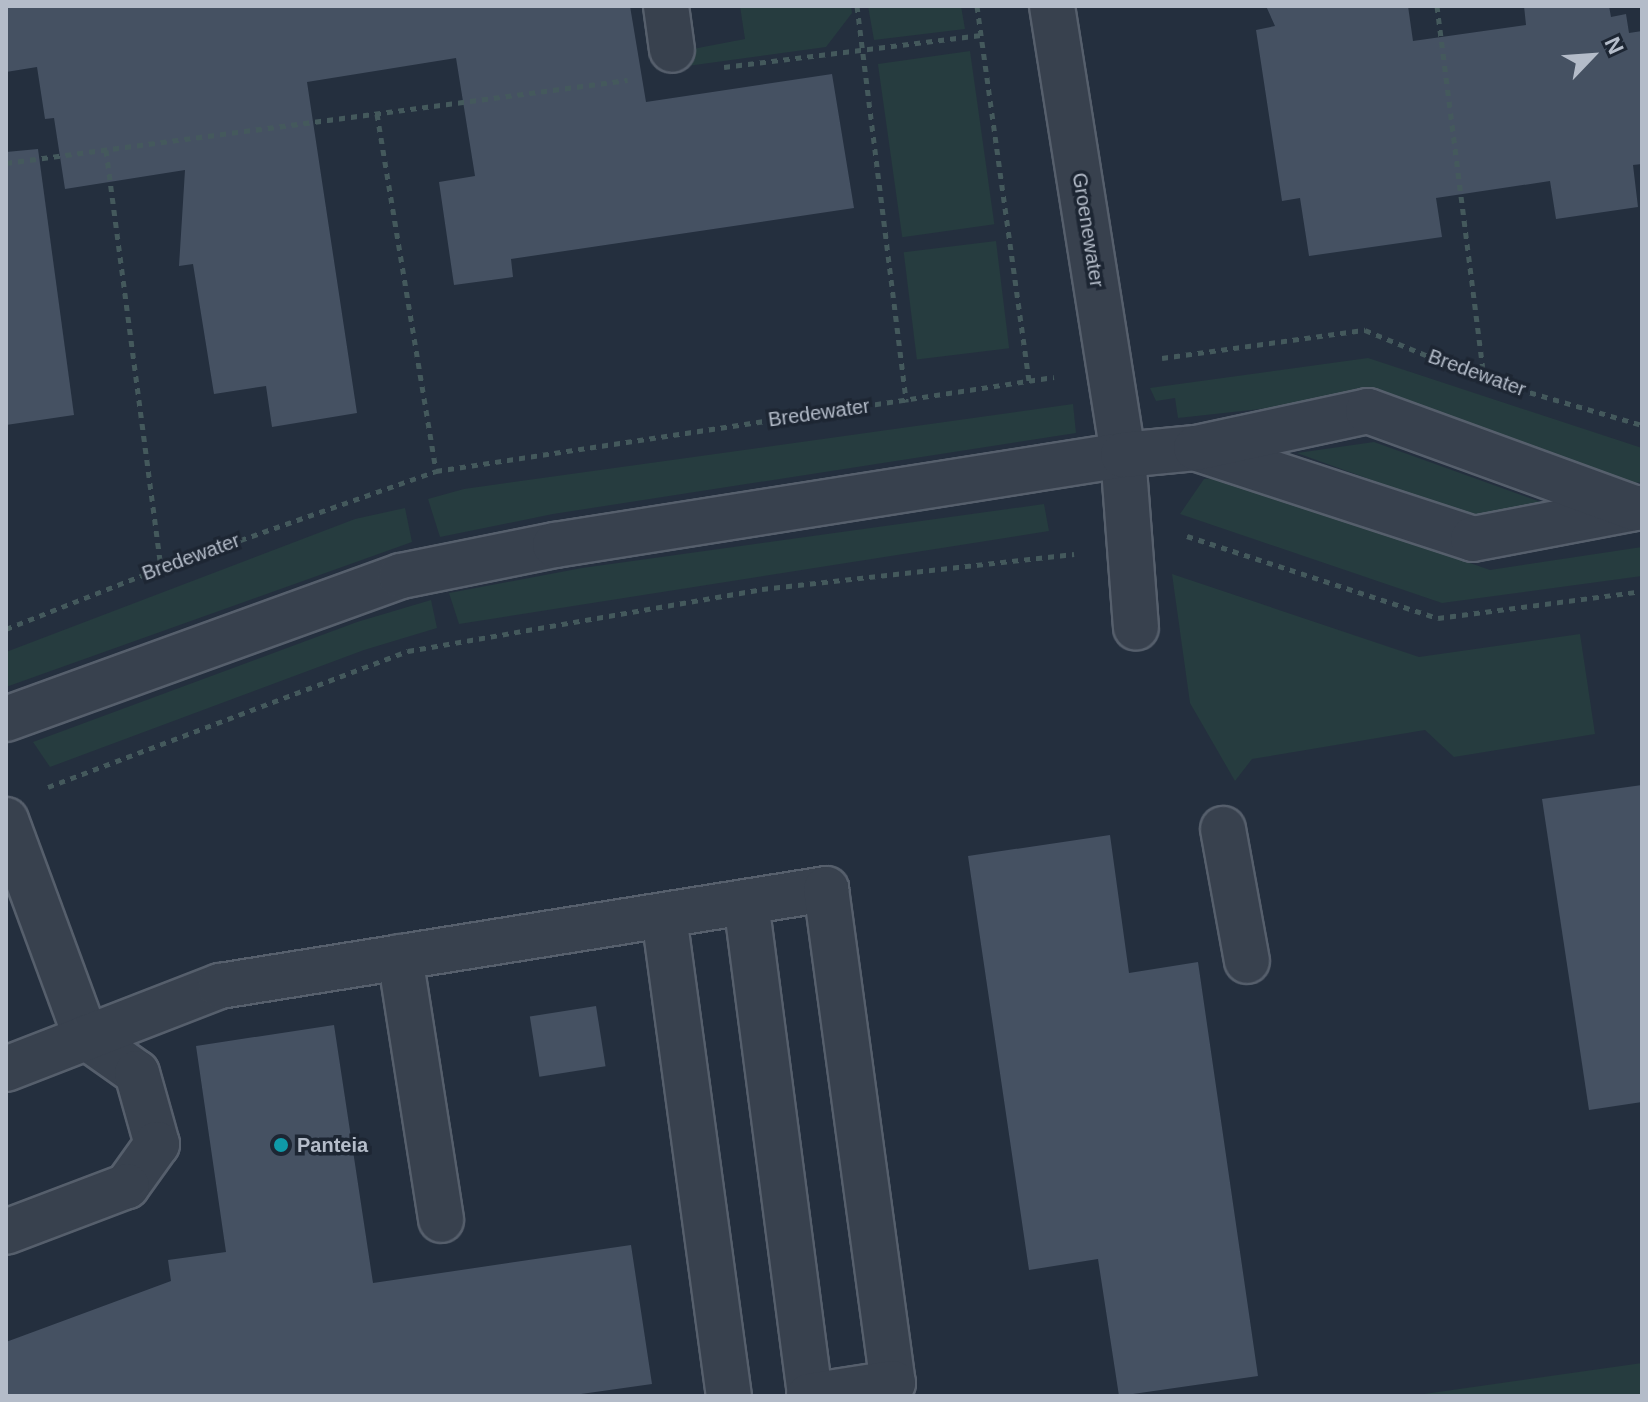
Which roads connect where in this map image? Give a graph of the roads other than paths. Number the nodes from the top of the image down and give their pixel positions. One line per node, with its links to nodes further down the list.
1 (666, 6): 3 (street)
2 (1052, 6): 5 (street, Groenewater)
3 (672, 50)
4 (1196, 448): 5 (street); 6 (street); 6 (street)
5 (1123, 455): 7 (street, Groenewater); 8 (street)
6 (1638, 508)
7 (1136, 628)
8 (6, 719)
9 (21, 806): 15 (street)
10 (1223, 829): 14 (street)
11 (746, 902): 12 (street); 20 (street); 20 (street)
12 (664, 916): 13 (street); 19 (street)
13 (400, 957): 15 (street); 17 (street)
14 (1247, 961)
15 (86, 1037): 16 (street); 18 (street)
16 (6, 1069)
17 (441, 1220)
18 (6, 1232)
19 (729, 1396)
20 (810, 1396)

